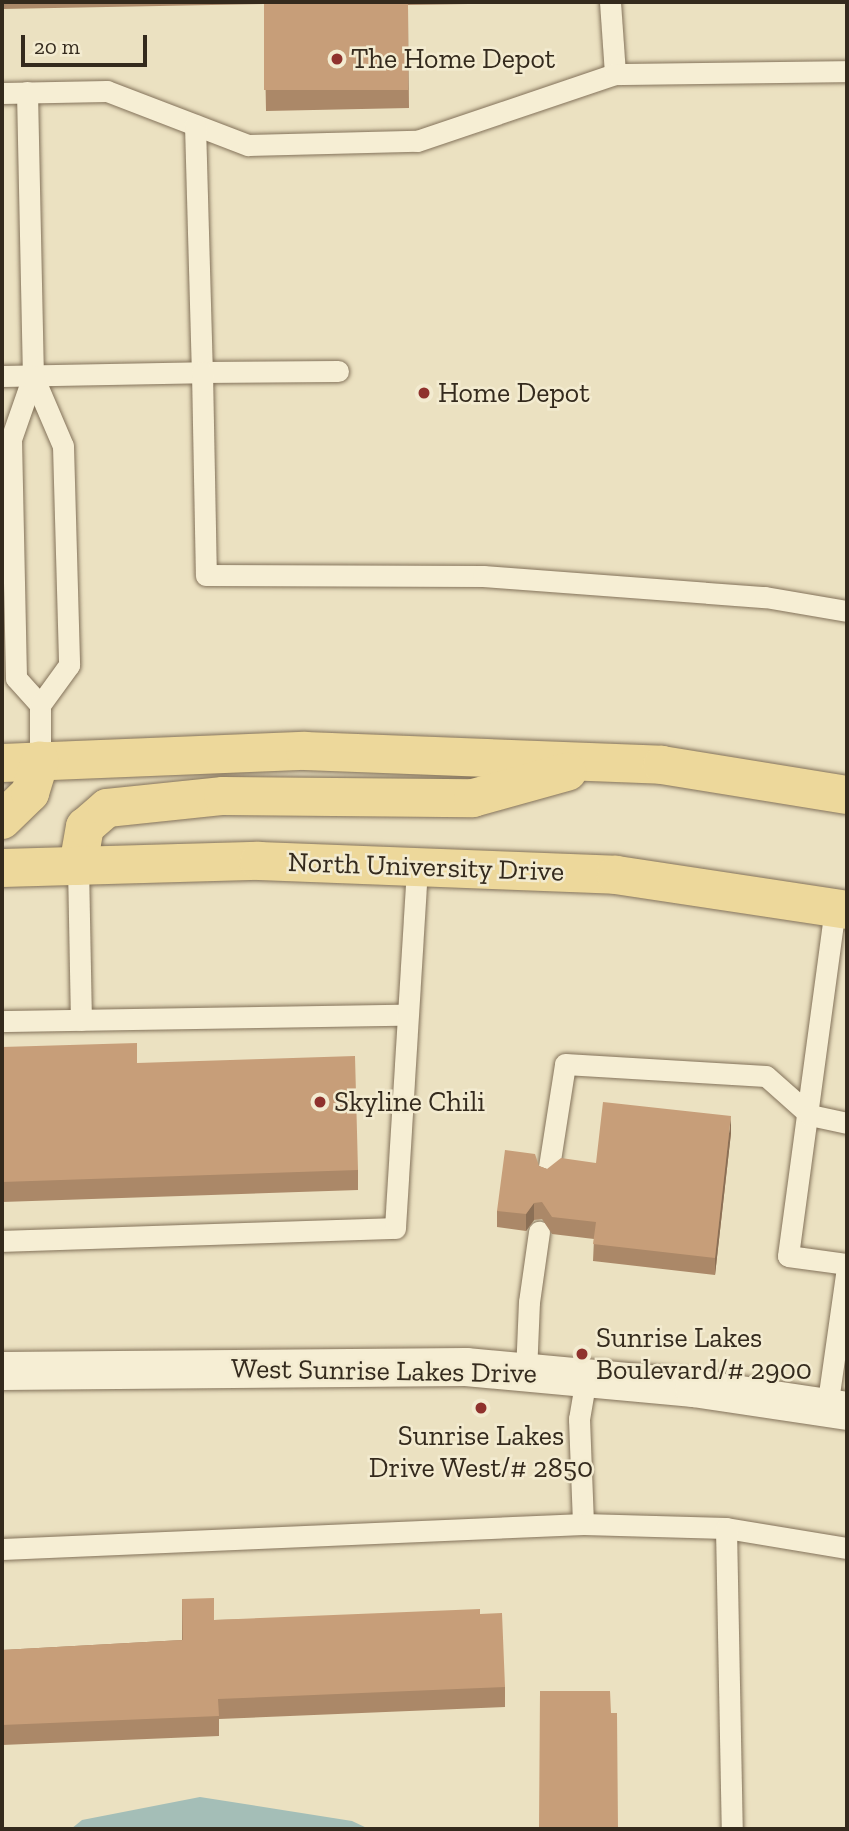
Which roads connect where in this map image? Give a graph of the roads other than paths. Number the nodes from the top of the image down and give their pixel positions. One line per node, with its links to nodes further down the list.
1 (610, 2): 3 (lane)
2 (847, 71): 3 (lane)
3 (615, 74): 6 (lane)
4 (27, 92): 5 (lane); 6 (lane); 10 (lane)
5 (2, 93)
6 (195, 125): 8 (lane)
7 (338, 370): 8 (lane)
8 (202, 372): 10 (lane); 11 (lane)
9 (2, 376): 10 (lane)
10 (33, 376): 12 (lane); 12 (lane)
11 (847, 611)
12 (40, 705): 13 (lane)
13 (40, 761): 14 (main road); 15 (main road); 17 (main road)
14 (2, 762)
15 (603, 763): 16 (main road); 18 (main road)
16 (847, 795)
17 (2, 820)
18 (78, 866): 19 (main road, North University Drive); 20 (main road, North University Drive); 23 (lane)
19 (2, 867)
20 (417, 867): 21 (main road, North University Drive); 22 (lane)
21 (841, 909): 25 (lane)
22 (405, 1015): 23 (lane); 29 (lane)
23 (81, 1020): 24 (lane)
24 (2, 1021)
25 (810, 1115): 26 (lane); 27 (lane); 30 (lane)
26 (847, 1123)
27 (548, 1173)
28 (539, 1232): 32 (lane)
29 (2, 1241)
30 (847, 1266): 34 (lane)
31 (2, 1371): 32 (street, West Sunrise Lakes Drive)
32 (526, 1373): 33 (street, West Sunrise Lakes Drive)
33 (586, 1378): 34 (street, West Sunrise Lakes Drive); 35 (lane)
34 (837, 1409)
35 (583, 1524): 36 (lane); 38 (lane)
36 (726, 1528): 37 (lane); 39 (lane)
37 (847, 1548)
38 (2, 1549)
39 (732, 1829)

